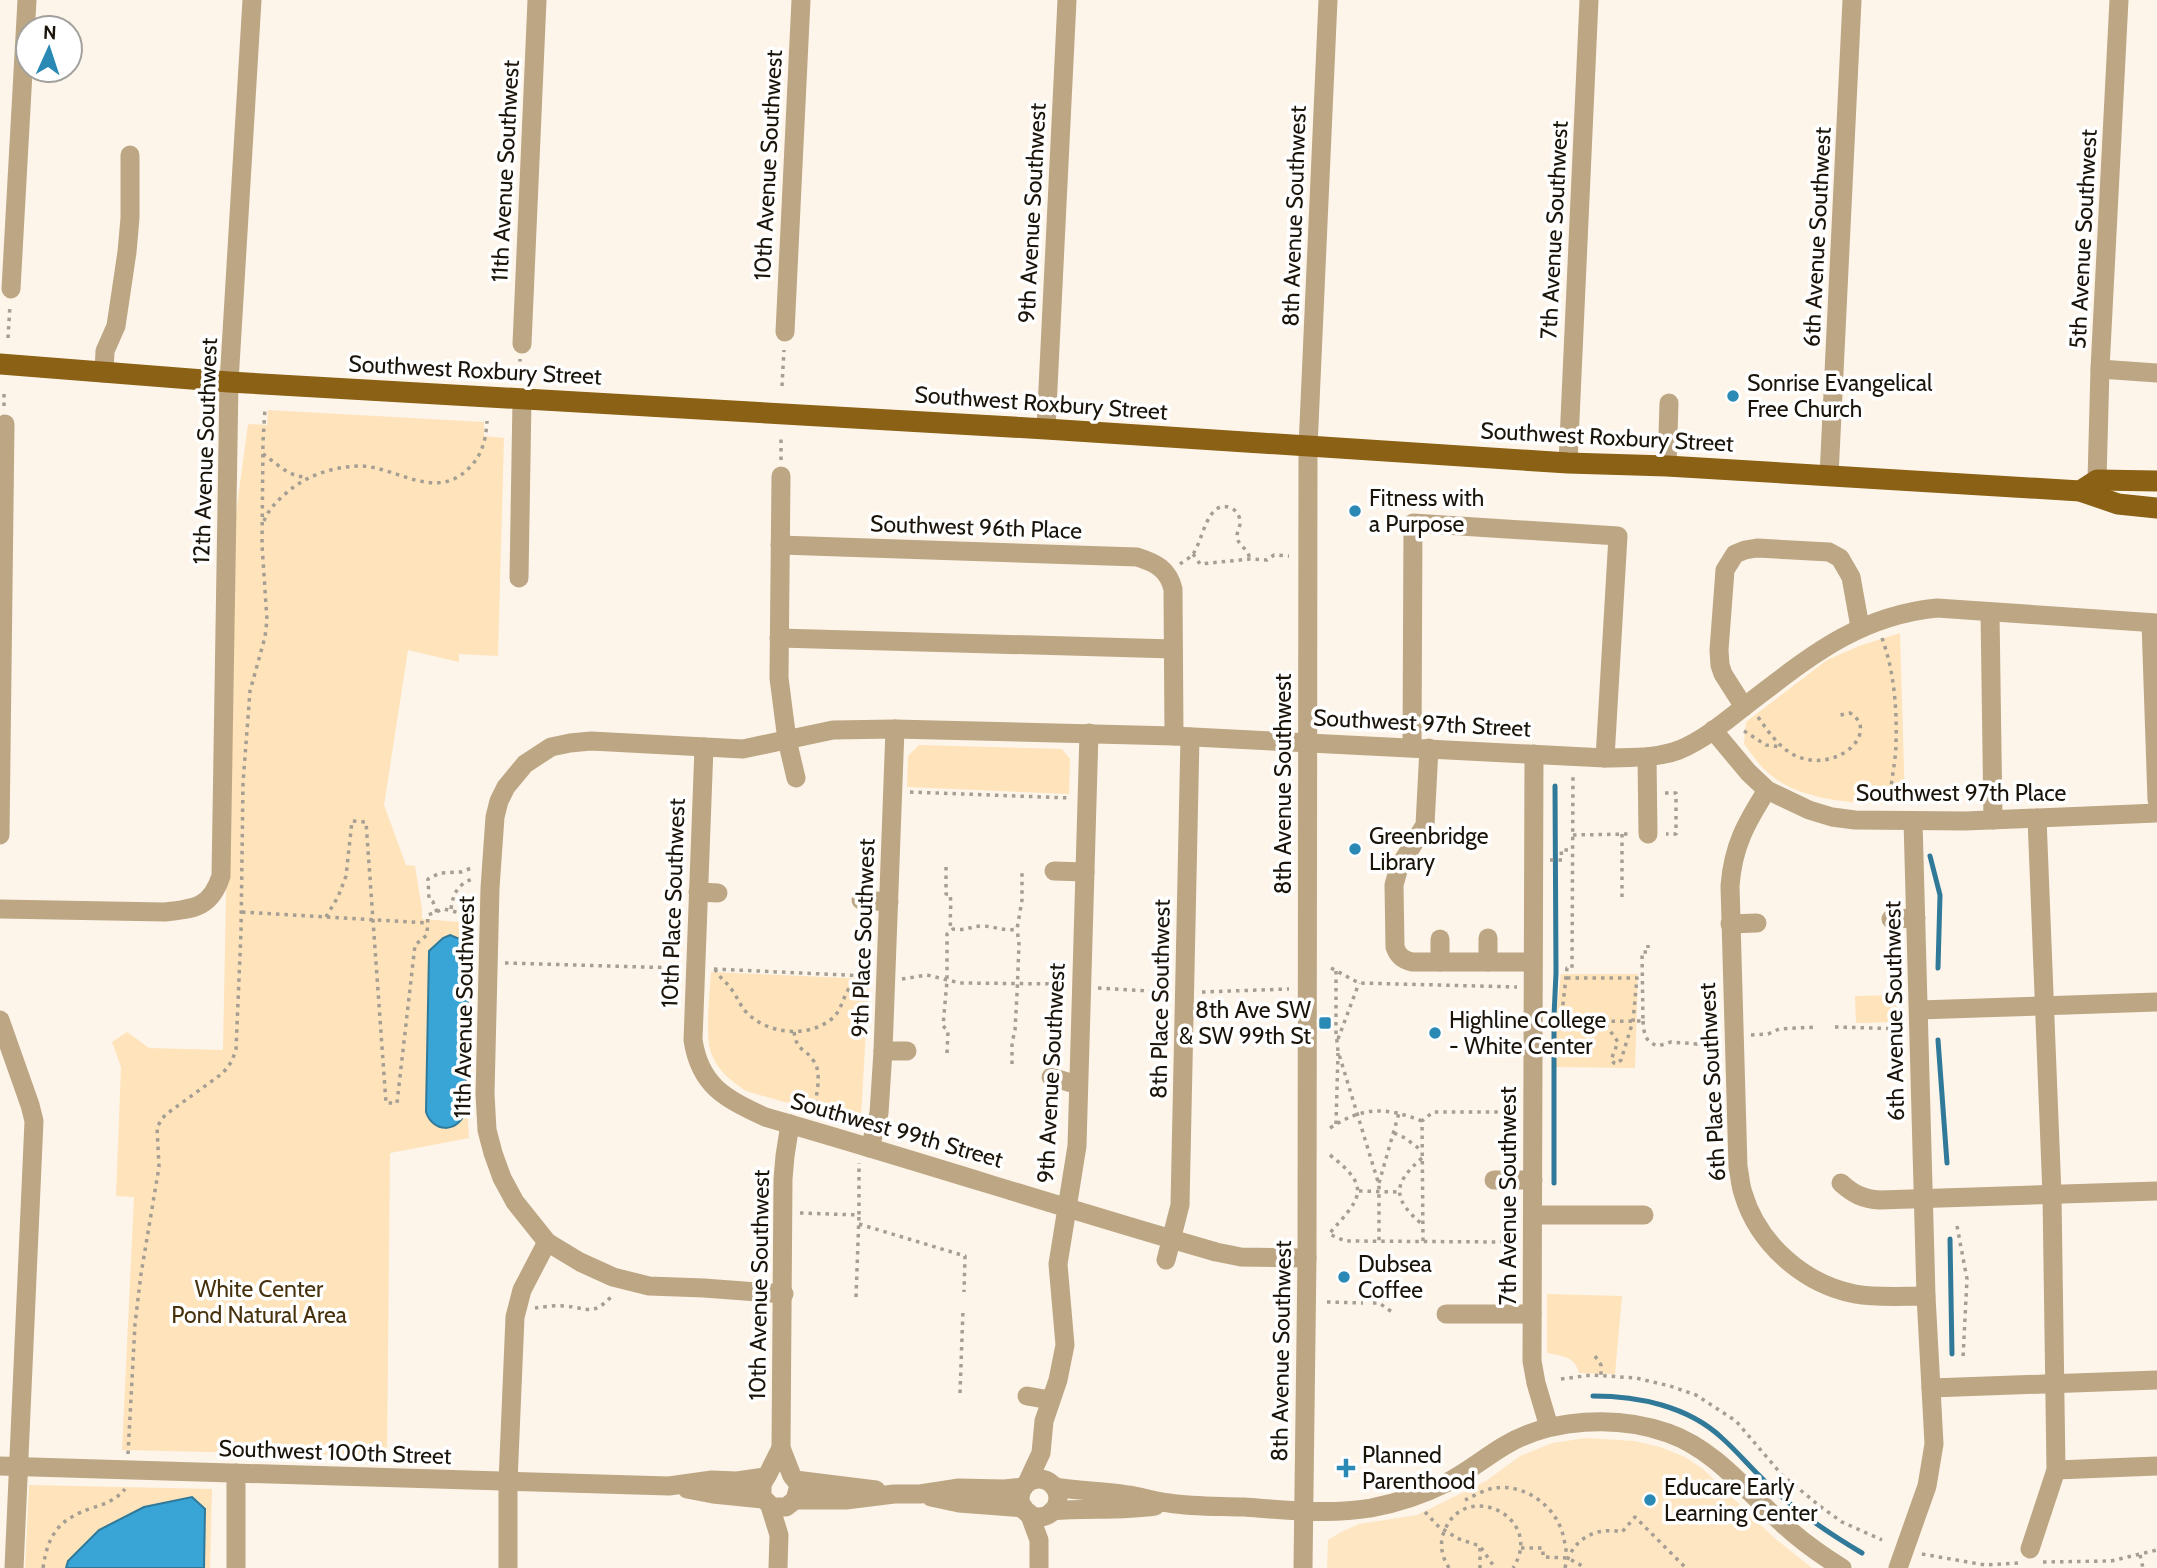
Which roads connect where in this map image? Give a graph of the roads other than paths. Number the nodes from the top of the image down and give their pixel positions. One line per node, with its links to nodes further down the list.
1 (27, 0): 11 (street)
2 (252, 0): 18 (street, 12th Avenue Southwest)
3 (537, 0): 13 (street, 11th Avenue Southwest)
4 (801, 0): 12 (street, 10th Avenue Southwest)
5 (1067, 0): 22 (street, 9th Avenue Southwest)
6 (1328, 0): 23 (street, 8th Avenue Southwest)
7 (1589, 0): 24 (street, 7th Avenue Southwest)
8 (1852, 0): 27 (street, 6th Avenue Southwest)
9 (2119, 0): 15 (street, 5th Avenue Southwest)
10 (130, 155): 16 (street)
11 (10, 296)
12 (785, 332)
13 (522, 344)
14 (0, 364): 16 (main road, Southwest Roxbury Street)
15 (2100, 369): 17 (street); 29 (street, 5th Avenue Southwest)
16 (104, 373): 18 (main road, Southwest Roxbury Street)
17 (2157, 373)
18 (229, 382): 19 (main road, Southwest Roxbury Street); 65 (street, 12th Avenue Southwest)
19 (522, 399): 22 (main road, Southwest Roxbury Street); 33 (street)
20 (1670, 403): 25 (street)
21 (5, 424): 60 (street)
22 (1046, 429): 23 (main road, Southwest Roxbury Street)
23 (1308, 447): 24 (main road, Southwest Roxbury Street); 45 (street, 8th Avenue Southwest)
24 (1568, 463): 25 (main road, Southwest Roxbury Street)
25 (1667, 466): 27 (main road, Southwest Roxbury Street)
26 (781, 470): 31 (street)
27 (1829, 476): 29 (main road, Southwest Roxbury Street)
28 (2157, 481): 29 (main road, Southwest Roxbury Street)
29 (2088, 486): 30 (main road, Southwest Roxbury Street)
30 (2157, 509)
31 (780, 545): 32 (street, Southwest 96th Place); 37 (street)
32 (1172, 569): 38 (street, 8th Place Southwest)
33 (519, 578)
34 (1990, 612): 35 (street, Southwest 97th Street); 36 (street, Southwest 97th Street); 57 (street)
35 (2154, 623): 54 (street)
36 (1860, 627): 39 (street, Southwest 97th Street); 39 (street)
37 (779, 638): 38 (street); 44 (street)
38 (1173, 649): 43 (street, 8th Place Southwest)
39 (1749, 710): 41 (street, Southwest 97th Street)
40 (895, 729): 42 (street, Southwest 97th Street); 44 (street, Southwest 97th Street); 64 (street, 9th Place Southwest)
41 (1713, 730): 49 (street, Southwest 97th Street); 53 (street, Southwest 97th Place)
42 (1090, 733): 43 (street, Southwest 97th Street); 62 (street, 9th Avenue Southwest)
43 (1182, 737): 45 (street, Southwest 97th Street); 95 (street, 8th Place Southwest)
44 (787, 740): 46 (street, Southwest 97th Street); 52 (street)
45 (1308, 742): 47 (street, Southwest 97th Street); 97 (street, 8th Avenue Southwest)
46 (704, 747): 51 (street, Southwest 97th Street); 81 (street, 10th Place Southwest)
47 (1420, 748): 48 (street, Southwest 97th Street); 50 (street); 72 (street)
48 (1534, 754): 50 (street, Southwest 97th Street); 74 (street, 7th Avenue Southwest)
49 (1647, 757): 50 (street, Southwest 97th Street); 59 (street)
50 (1605, 758)
51 (525, 764): 96 (street, 11th Avenue Southwest)
52 (796, 778)
53 (1768, 790): 58 (street, Southwest 97th Place); 68 (street, 6th Place Southwest)
54 (2157, 800)
55 (2157, 813): 56 (street, Southwest 97th Place)
56 (2037, 818): 57 (street, Southwest 97th Place); 76 (street)
57 (1993, 820): 58 (street, Southwest 97th Place)
58 (1913, 821): 66 (street, 6th Avenue Southwest)
59 (1648, 834)
60 (0, 835)
61 (1054, 871): 62 (street)
62 (1085, 872): 83 (street, 9th Avenue Southwest)
63 (861, 900): 64 (street)
64 (889, 902): 79 (street, 9th Place Southwest)
65 (0, 909)
66 (1916, 918): 67 (street); 77 (street, 6th Avenue Southwest)
67 (1891, 919)
68 (1730, 923): 69 (street); 100 (street, 6th Place Southwest)
69 (1757, 923)
70 (1488, 938): 73 (street)
71 (1440, 939): 72 (street)
72 (1440, 962): 73 (street)
73 (1488, 962): 74 (street)
74 (1534, 962): 87 (street, 7th Avenue Southwest)
75 (2157, 1002): 76 (street)
76 (2044, 1006): 77 (street); 90 (street)
77 (1919, 1010): 91 (street, 6th Avenue Southwest)
78 (0, 1020): 111 (street)
79 (883, 1051): 80 (street); 85 (street, 9th Place Southwest)
80 (907, 1051)
81 (696, 1060): 84 (street, Southwest 99th Street)
82 (1051, 1077): 83 (street)
83 (1078, 1085): 92 (street, 9th Avenue Southwest)
84 (790, 1124): 85 (street, Southwest 99th Street); 99 (street, 10th Avenue Southwest)
85 (866, 1153): 92 (street, Southwest 99th Street)
86 (1494, 1180): 87 (street)
87 (1533, 1180): 93 (street, 7th Avenue Southwest)
88 (1841, 1183): 91 (street)
89 (2157, 1192): 90 (street)
90 (2052, 1195): 91 (street); 104 (street)
91 (1923, 1199): 100 (street, 6th Avenue Southwest)
92 (1067, 1209): 95 (street, Southwest 99th Street); 107 (street, 9th Avenue Southwest)
93 (1533, 1215): 94 (street); 102 (street, 7th Avenue Southwest)
94 (1644, 1215)
95 (1171, 1240): 97 (street, Southwest 99th Street); 98 (street, 8th Place Southwest)
96 (547, 1242): 99 (street); 117 (street)
97 (1307, 1258): 128 (street, 8th Avenue Southwest)
98 (1166, 1260)
99 (784, 1294): 109 (street, 10th Avenue Southwest)
100 (1926, 1296): 105 (street, 6th Avenue Southwest)
101 (1446, 1314): 102 (street)
102 (1532, 1314): 108 (street, 7th Avenue Southwest)
103 (2157, 1380): 104 (street)
104 (2056, 1384): 105 (street); 113 (street)
105 (1931, 1388): 139 (street, 6th Avenue Southwest)
106 (1027, 1396): 107 (street)
107 (1050, 1400): 110 (street, 9th Avenue Southwest)
108 (1549, 1427): 128 (street); 138 (street)
109 (781, 1448): 115 (street, 10th Avenue Southwest); 116 (street, 10th Avenue Southwest)
110 (1041, 1453): 118 (street, 9th Avenue Southwest); 119 (street, 9th Avenue Southwest)
111 (9, 1466): 114 (street, Southwest 100th Street); 132 (street)
112 (2157, 1466): 113 (street)
113 (2056, 1470): 131 (street)
114 (236, 1473): 117 (street, Southwest 100th Street); 133 (street)
115 (767, 1476): 116 (street); 120 (street, Southwest 100th Street); 124 (street)
116 (794, 1478): 121 (street); 123 (street)
117 (508, 1482): 120 (street, Southwest 100th Street); 134 (street)
118 (1026, 1485): 119 (street); 122 (street); 126 (street)
119 (1053, 1485): 125 (street); 127 (street)
120 (668, 1486): 124 (street, Southwest 100th Street)
121 (894, 1494): 122 (street); 123 (street)
122 (920, 1494): 126 (street)
123 (793, 1502): 124 (street); 129 (street)
124 (766, 1503): 129 (street)
125 (1170, 1504): 127 (street); 128 (street)
126 (1026, 1511): 127 (street); 130 (street)
127 (1052, 1511): 130 (street)
128 (1303, 1511): 137 (street, 8th Avenue Southwest)
129 (779, 1535): 135 (street)
130 (1039, 1540): 136 (street)
131 (2030, 1549)
132 (14, 1568)
133 (236, 1568)
134 (508, 1568)
135 (778, 1568)
136 (1039, 1568)
137 (1303, 1568)
138 (1842, 1568)
139 (1898, 1568)

